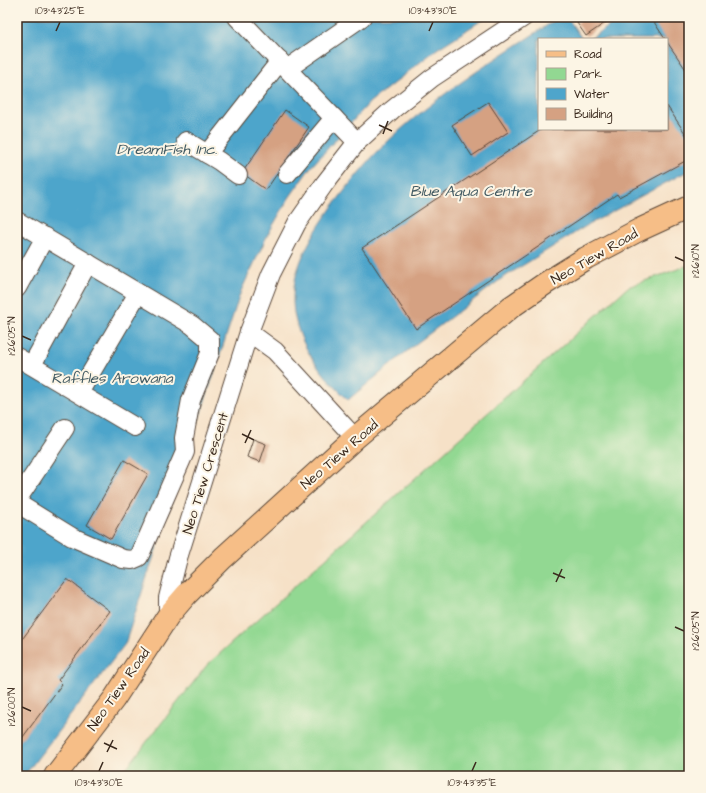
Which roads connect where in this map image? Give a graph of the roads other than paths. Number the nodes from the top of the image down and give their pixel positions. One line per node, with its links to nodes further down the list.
1 (237, 17): 4 (street)
2 (362, 17): 4 (street)
3 (524, 17): 7 (street, Neo Tiew Crescent)
4 (284, 65): 5 (street); 8 (street)
5 (334, 118): 7 (street); 9 (street)
6 (186, 141): 8 (street)
7 (357, 142): 17 (street, Neo Tiew Crescent)
8 (207, 154): 10 (street)
9 (287, 174)
10 (238, 175)
11 (689, 207): 22 (main road, Neo Tiew Road)
12 (17, 221): 13 (street)
13 (45, 237): 14 (street); 15 (street)
14 (88, 263): 16 (street); 18 (street)
15 (17, 288)
16 (138, 293): 19 (street); 23 (street)
17 (249, 332): 22 (street); 24 (street, Neo Tiew Crescent)
18 (24, 361): 19 (street)
19 (79, 393): 20 (street)
20 (135, 427)
21 (65, 428): 25 (street)
22 (355, 438): 27 (main road, Neo Tiew Road)
23 (185, 452): 24 (street); 26 (street)
24 (207, 466): 27 (street, Neo Tiew Crescent)
25 (17, 500)
26 (17, 503)
27 (168, 616): 28 (main road, Neo Tiew Road)
28 (55, 776)

